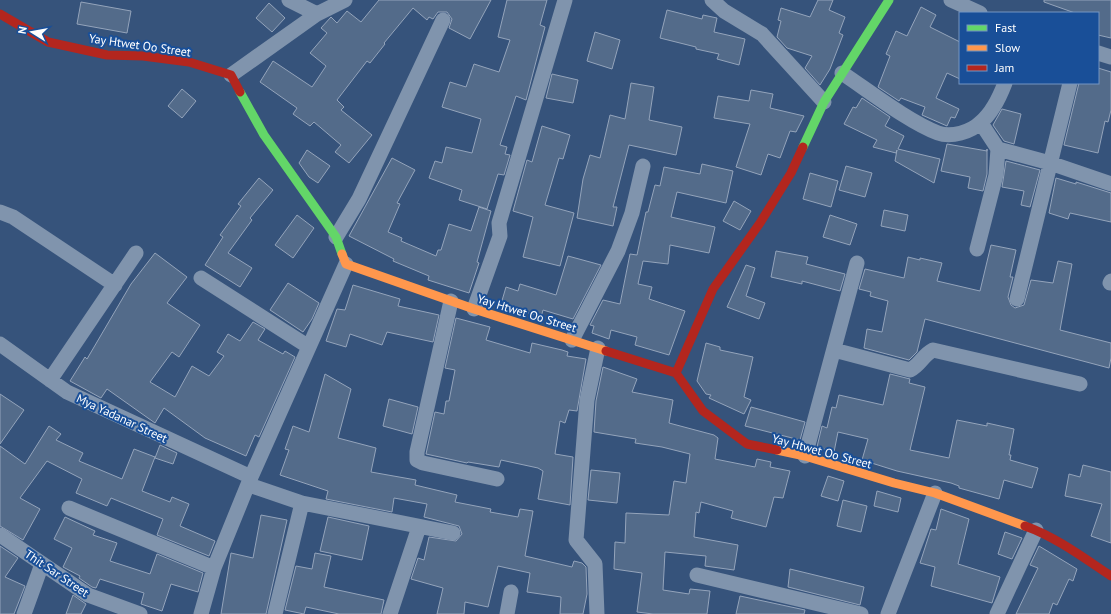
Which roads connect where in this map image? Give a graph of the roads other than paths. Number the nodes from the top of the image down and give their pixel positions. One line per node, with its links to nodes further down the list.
1 (289, 0): 9 (street)
2 (345, 0): 9 (street)
3 (565, 0): 33 (street)
4 (712, 0): 17 (street)
5 (889, 0): 13 (street)
6 (951, 0): 7 (street)
7 (978, 12)
8 (0, 14): 14 (street, Yay Htwet Oo Street)
9 (317, 14): 14 (street)
10 (443, 20): 24 (street)
11 (1099, 53): 12 (street)
12 (1111, 57)
13 (842, 72): 17 (street); 18 (street)
14 (231, 75): 24 (street)
15 (1005, 84): 18 (street)
16 (1070, 84): 20 (street)
17 (824, 102): 39 (street)
18 (981, 123): 19 (street)
19 (998, 149): 20 (street); 25 (street)
20 (1050, 163): 22 (street); 31 (street)
21 (643, 166): 34 (street)
22 (1111, 184)
23 (0, 212): 30 (street)
24 (336, 237): 28 (street)
25 (977, 249)
26 (136, 253): 30 (street)
27 (857, 263): 38 (street)
28 (346, 264): 32 (street, Yay Htwet Oo Street); 36 (street)
29 (201, 278): 36 (street)
30 (115, 284): 40 (street)
31 (1017, 299)
32 (451, 302): 33 (street, Yay Htwet Oo Street); 43 (street)
33 (474, 309): 34 (street, Yay Htwet Oo Street)
34 (572, 340): 37 (street, Yay Htwet Oo Street)
35 (0, 344): 40 (street, Mya Yadanar Street)
36 (309, 347): 44 (street)
37 (598, 348): 39 (street, Yay Htwet Oo Street); 63 (street)
38 (834, 350): 41 (street); 42 (street)
39 (676, 373): 42 (street, Yay Htwet Oo Street)
40 (50, 380): 44 (street, Mya Yadanar Street)
41 (1080, 384)
42 (805, 456): 45 (street, Yay Htwet Oo Street)
43 (497, 479)
44 (250, 481): 46 (street, Mya Yadanar Street); 53 (street)
45 (935, 493): 49 (street, Yay Htwet Oo Street); 65 (street)
46 (302, 503): 48 (street, Mya Yadanar Street); 60 (street)
47 (70, 508): 53 (street)
48 (419, 527): 50 (street, Mya Yadanar Street); 61 (street)
49 (1036, 530): 55 (street, Yay Htwet Oo Street); 66 (street)
50 (453, 533)
51 (0, 535): 52 (street, Thit Sar Street)
52 (42, 564): 57 (street); 58 (street, Thit Sar Street)
53 (214, 568): 59 (street)
54 (697, 575): 64 (street)
55 (1111, 576)
56 (511, 592): 62 (street)
57 (24, 614)
58 (140, 614)
59 (201, 614)
60 (276, 614)
61 (390, 614)
62 (506, 614)
63 (597, 614)
64 (861, 614)
65 (888, 614)
66 (997, 614)

